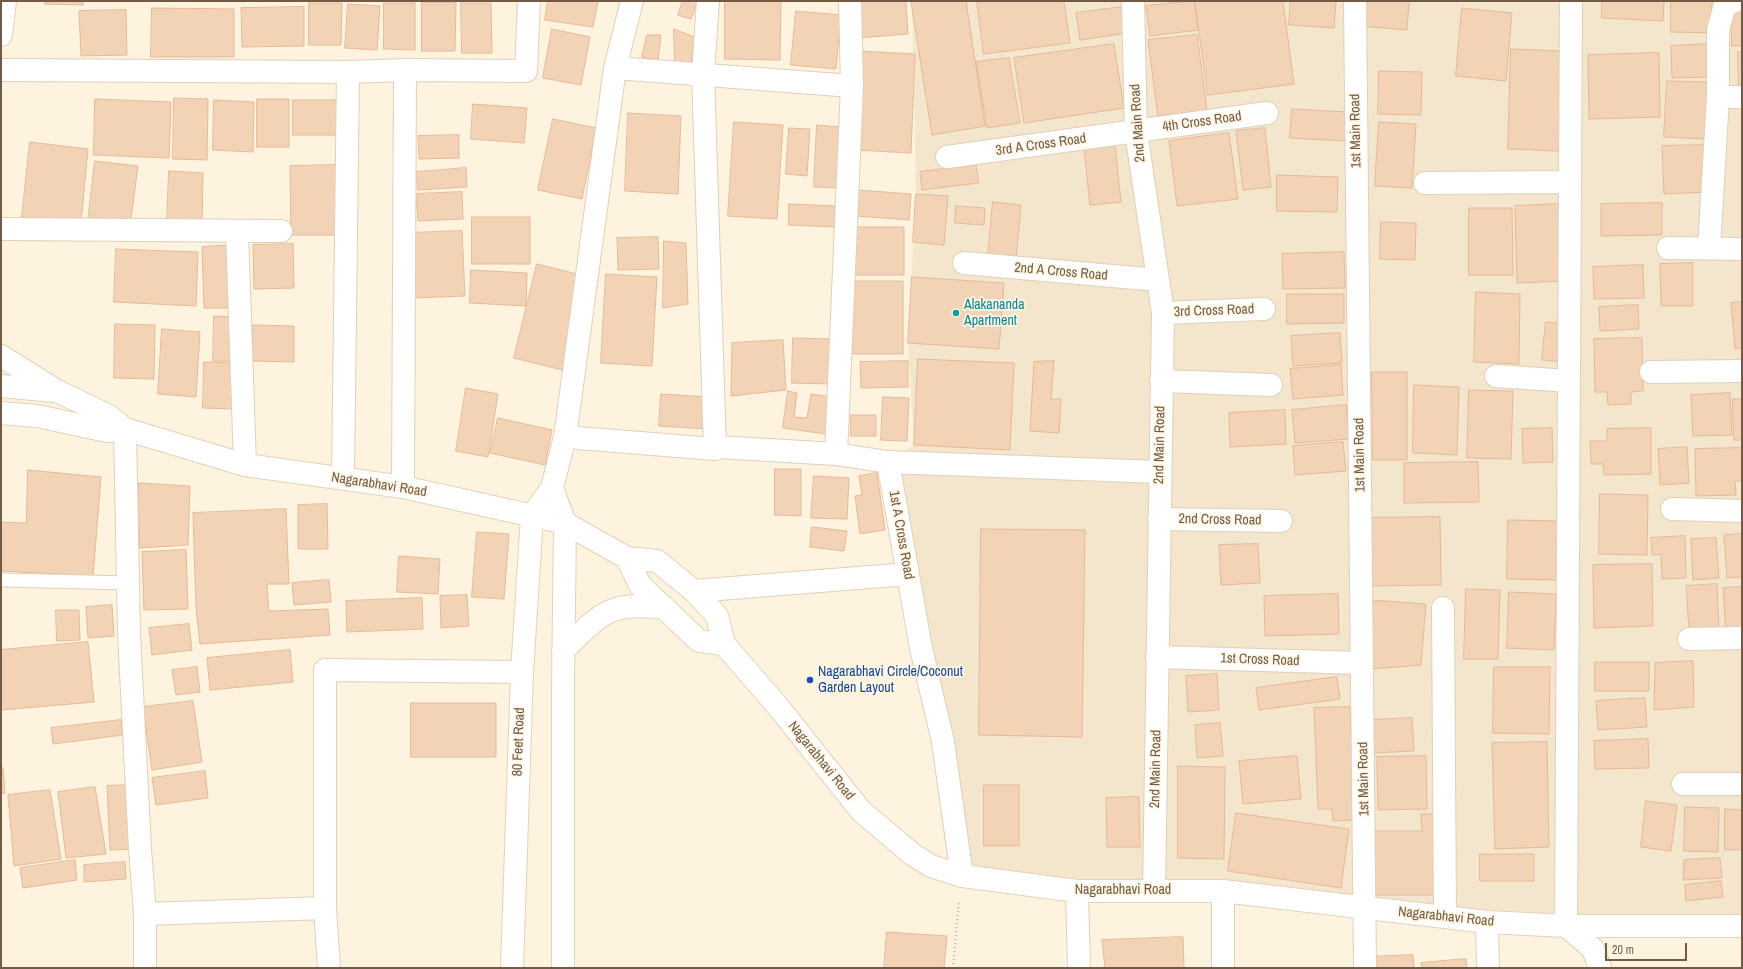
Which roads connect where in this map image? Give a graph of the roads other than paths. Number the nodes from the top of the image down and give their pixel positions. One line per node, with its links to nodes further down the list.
1 (5, 1): 10 (street)
2 (529, 1): 13 (street)
3 (632, 1): 11 (street)
4 (708, 1): 15 (street)
5 (850, 1): 16 (street)
6 (1133, 1): 20 (street, 2nd Main Road)
7 (1355, 1): 72 (street, 1st Main Road)
8 (1572, 1): 22 (street)
9 (1735, 1): 17 (street)
10 (1, 35)
11 (614, 68): 15 (street); 45 (street)
12 (1, 70): 14 (street)
13 (405, 70): 14 (street); 52 (street)
14 (348, 72): 51 (street)
15 (703, 73): 16 (street); 46 (street)
16 (852, 86): 47 (street)
17 (1718, 97): 18 (street); 28 (street)
18 (1742, 97)
19 (1267, 113): 20 (street, 4th Cross Road)
20 (1136, 132): 21 (street, 3rd A Cross Road); 31 (street, 2nd Main Road)
21 (947, 157)
22 (1570, 182): 23 (street); 39 (street)
23 (1425, 183)
24 (1, 229): 25 (street)
25 (237, 231): 26 (street); 49 (street)
26 (281, 231)
27 (1668, 248): 28 (street)
28 (1709, 249): 29 (street)
29 (1742, 249)
30 (964, 263): 31 (street, 2nd A Cross Road)
31 (1158, 280): 33 (street, 2nd Main Road)
32 (1264, 309): 33 (street, 3rd Cross Road)
33 (1163, 313): 38 (street, 2nd Main Road)
34 (1, 356): 42 (street)
35 (1742, 371): 36 (street)
36 (1651, 372)
37 (1496, 376): 39 (street)
38 (1161, 381): 40 (street); 50 (street, 2nd Main Road)
39 (1569, 382): 85 (street)
40 (1271, 385)
41 (1, 386): 42 (street)
42 (57, 391): 44 (street)
43 (1, 414): 44 (street)
44 (125, 429): 49 (street, Nagarabhavi Road); 63 (street)
45 (565, 437): 46 (street); 53 (street)
46 (715, 449): 47 (street)
47 (836, 454): 48 (street)
48 (888, 462): 50 (street); 61 (street, 1st A Cross Road)
49 (245, 465): 51 (street, Nagarabhavi Road)
50 (1160, 472): 57 (street, 2nd Main Road)
51 (343, 478): 52 (street, Nagarabhavi Road)
52 (403, 487): 56 (street, Nagarabhavi Road)
53 (552, 488): 56 (street); 59 (street)
54 (1672, 509): 55 (street)
55 (1742, 511)
56 (532, 516): 59 (street, Nagarabhavi Road); 73 (street, 80 Feet Road)
57 (1159, 519): 58 (street, 2nd Cross Road); 71 (street, 2nd Main Road)
58 (1281, 521)
59 (565, 524): 60 (street, Nagarabhavi Road); 70 (street)
60 (627, 558): 64 (street, Nagarabhavi Road); 65 (street)
61 (908, 574): 64 (street); 76 (street, 1st A Cross Road)
62 (1, 580): 63 (lane)
63 (129, 584): 82 (street)
64 (694, 591): 69 (street, Nagarabhavi Road)
65 (665, 608): 69 (street); 70 (street)
66 (1443, 608): 83 (street)
67 (1742, 638): 68 (street)
68 (1689, 639)
69 (724, 644): 76 (street, Nagarabhavi Road)
70 (563, 650): 90 (street)
71 (1157, 657): 72 (street, 1st Cross Road); 78 (street, 2nd Main Road)
72 (1362, 662): 81 (street, 1st Main Road)
73 (522, 672): 80 (street); 89 (street, 80 Feet Road)
74 (1684, 784): 75 (street)
75 (1742, 784)
76 (962, 876): 77 (street, Nagarabhavi Road)
77 (1077, 891): 78 (street, Nagarabhavi Road); 91 (street)
78 (1154, 891): 79 (street, Nagarabhavi Road)
79 (1223, 891): 81 (street, Nagarabhavi Road); 92 (street)
80 (325, 908): 82 (street); 88 (street)
81 (1366, 908): 83 (street, Nagarabhavi Road); 93 (street, 1st Main Road)
82 (146, 914): 87 (street)
83 (1445, 917): 84 (street, Nagarabhavi Road)
84 (1487, 922): 85 (street, Nagarabhavi Road); 94 (street)
85 (1566, 926): 86 (street, Nagarabhavi Road); 95 (street)
86 (1742, 926)
87 (145, 968)
88 (329, 968)
89 (512, 968)
90 (563, 968)
91 (1079, 968)
92 (1223, 968)
93 (1365, 968)
94 (1488, 968)
95 (1600, 968)

